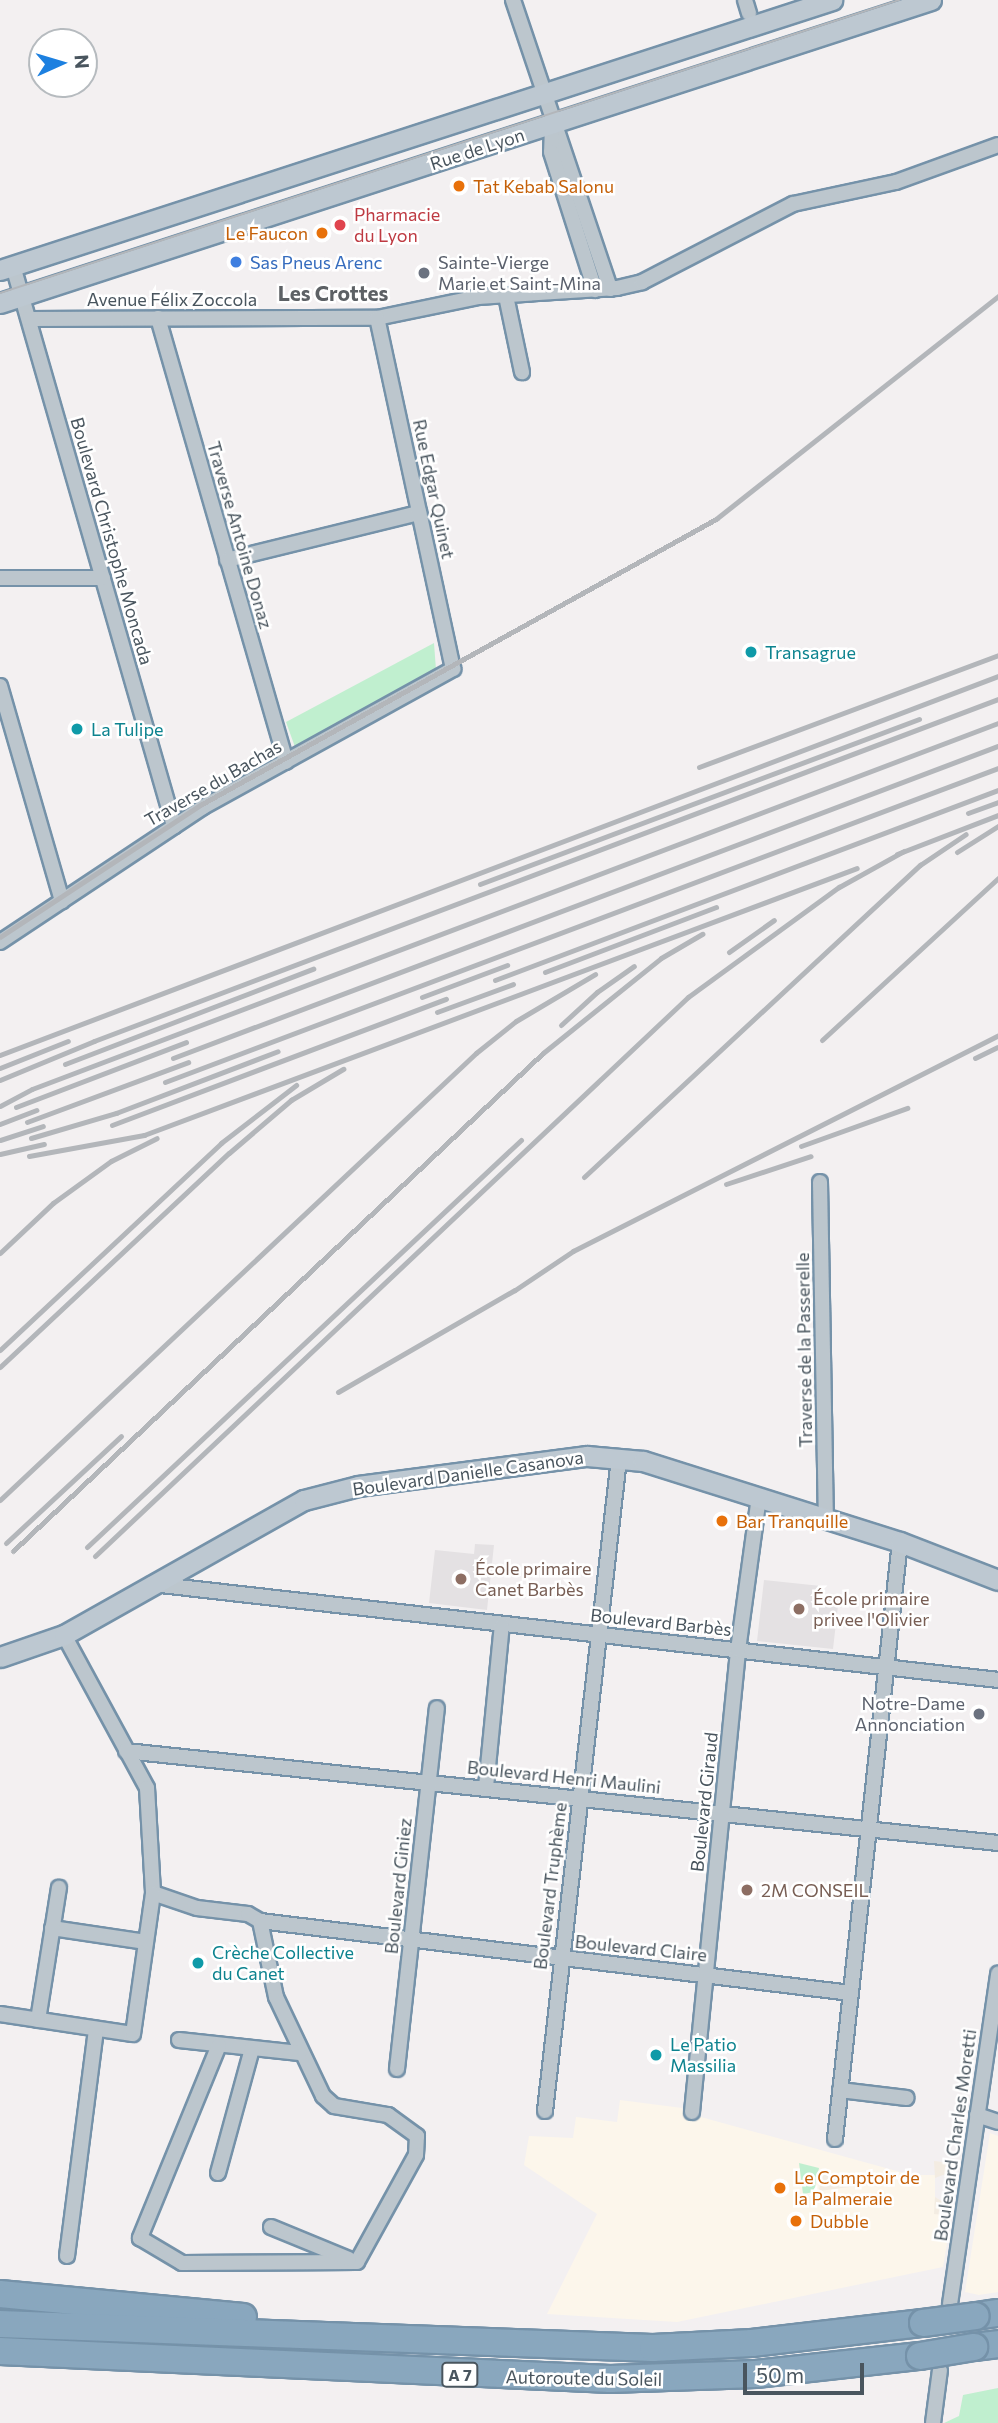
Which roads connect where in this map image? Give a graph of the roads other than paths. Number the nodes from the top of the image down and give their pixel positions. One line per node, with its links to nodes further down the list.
1 (513, 0): 4 (street)
2 (832, 0): 4 (street, Rue de Lyon)
3 (932, 0): 5 (street, Rue de Lyon)
4 (542, 94): 5 (street); 7 (street, Rue de Lyon)
5 (552, 124): 8 (street); 10 (street, Rue de Lyon)
6 (998, 145): 8 (street, Avenue Félix Zoccola)
7 (7, 268): 10 (street, Boulevard Christophe Moncada)
8 (602, 289): 9 (street, Avenue Félix Zoccola)
9 (506, 296): 13 (street, Avenue Félix Zoccola); 15 (street)
10 (23, 298): 11 (street, Rue de Lyon); 14 (street, Boulevard Christophe Moncada)
11 (0, 303)
12 (158, 318): 13 (street, Avenue Félix Zoccola); 14 (street, Avenue Félix Zoccola); 17 (street, Traverse Antoine Donaz)
13 (377, 318): 16 (street, Rue Edgar Quinet)
14 (29, 319): 19 (street, Boulevard Christophe Moncada)
15 (522, 372)
16 (419, 513): 17 (street); 20 (street, Rue Edgar Quinet)
17 (227, 560): 22 (street, Traverse Antoine Donaz)
18 (0, 578): 19 (street)
19 (103, 578): 23 (street, Boulevard Christophe Moncada)
20 (453, 669): 22 (street, Traverse du Bachas)
21 (0, 686): 24 (street)
22 (286, 762): 23 (street, Traverse du Bachas)
23 (174, 826): 24 (street, Traverse du Bachas)
24 (62, 901): 25 (street, Traverse du Bachas)
25 (0, 942)
26 (820, 1182): 29 (street, Traverse de la Passerelle)
27 (619, 1458): 28 (street, Boulevard Danielle Casanova); 32 (street, Boulevard Danielle Casanova); 35 (street, Boulevard Truphème)
28 (759, 1496): 29 (street, Boulevard Danielle Casanova); 36 (street, Boulevard Giraud)
29 (826, 1518): 30 (street, Boulevard Danielle Casanova)
30 (900, 1542): 31 (street, Boulevard Danielle Casanova); 38 (street)
31 (998, 1580)
32 (152, 1584): 33 (street, Boulevard Barbès); 34 (street, Boulevard Danielle Casanova)
33 (502, 1625): 35 (street, Boulevard Barbès); 43 (street)
34 (64, 1635): 37 (street, Boulevard Danielle Casanova); 41 (street)
35 (598, 1635): 36 (street, Boulevard Barbès); 44 (street, Boulevard Truphème)
36 (738, 1650): 38 (street, Boulevard Barbès); 45 (street, Boulevard Giraud)
37 (0, 1657)
38 (887, 1665): 39 (street, Boulevard Barbès); 46 (street)
39 (998, 1680)
40 (437, 1707): 42 (street, Boulevard Giniez)
41 (127, 1751): 42 (street, Boulevard Henri Maulini); 49 (street)
42 (429, 1781): 43 (street, Boulevard Henri Maulini); 52 (street, Boulevard Giniez)
43 (486, 1787): 44 (street, Boulevard Henri Maulini)
44 (579, 1798): 45 (street, Boulevard Henri Maulini); 54 (street, Boulevard Truphème)
45 (722, 1813): 46 (street, Boulevard Henri Maulini); 56 (street, Boulevard Giraud)
46 (869, 1829): 47 (street, Boulevard Henri Maulini); 57 (street)
47 (998, 1843)
48 (59, 1888): 51 (street)
49 (153, 1893): 50 (street, Boulevard Claire); 53 (street)
50 (260, 1922): 52 (street, Boulevard Claire); 64 (street)
51 (52, 1928): 53 (street); 59 (street)
52 (412, 1941): 54 (street, Boulevard Claire); 65 (street, Boulevard Giniez)
53 (146, 1942): 60 (street)
54 (561, 1960): 56 (street, Boulevard Claire); 68 (street, Boulevard Truphème)
55 (998, 1973): 70 (street, Boulevard Charles Moretti)
56 (706, 1974): 57 (street, Boulevard Claire); 69 (street, Boulevard Giraud)
57 (851, 1993): 66 (street)
58 (0, 2014): 59 (street)
59 (38, 2020): 60 (street)
60 (96, 2029): 75 (street)
61 (179, 2040): 62 (street)
62 (219, 2045): 63 (street); 76 (street)
63 (252, 2049): 64 (street); 73 (street)
64 (299, 2053): 76 (street)
65 (397, 2069)
66 (840, 2090): 67 (street); 72 (street)
67 (907, 2098)
68 (545, 2111)
69 (692, 2112)
70 (977, 2115): 71 (street); 80 (street, Boulevard Charles Moretti)
71 (998, 2122)
72 (835, 2139)
73 (218, 2173)
74 (271, 2227): 76 (street)
75 (66, 2256)
76 (357, 2262)
77 (0, 2288): 79 (highway)
78 (0, 2294): 79 (highway)
79 (69, 2301): 83 (highway, A 7)
80 (950, 2304)
81 (987, 2314): 83 (highway, Autoroute du Soleil / A 7, bridge)
82 (0, 2324): 83 (highway, Autoroute du Soleil / A 7)
83 (565, 2345)
84 (986, 2346): 86 (highway, Autoroute du Soleil / A 7, bridge)
85 (0, 2351): 88 (highway, Autoroute du Soleil / A 7)
86 (930, 2363): 88 (highway, Autoroute du Soleil / A 7); 89 (street)
87 (0, 2364): 88 (highway)
88 (223, 2365)
89 (933, 2423)

